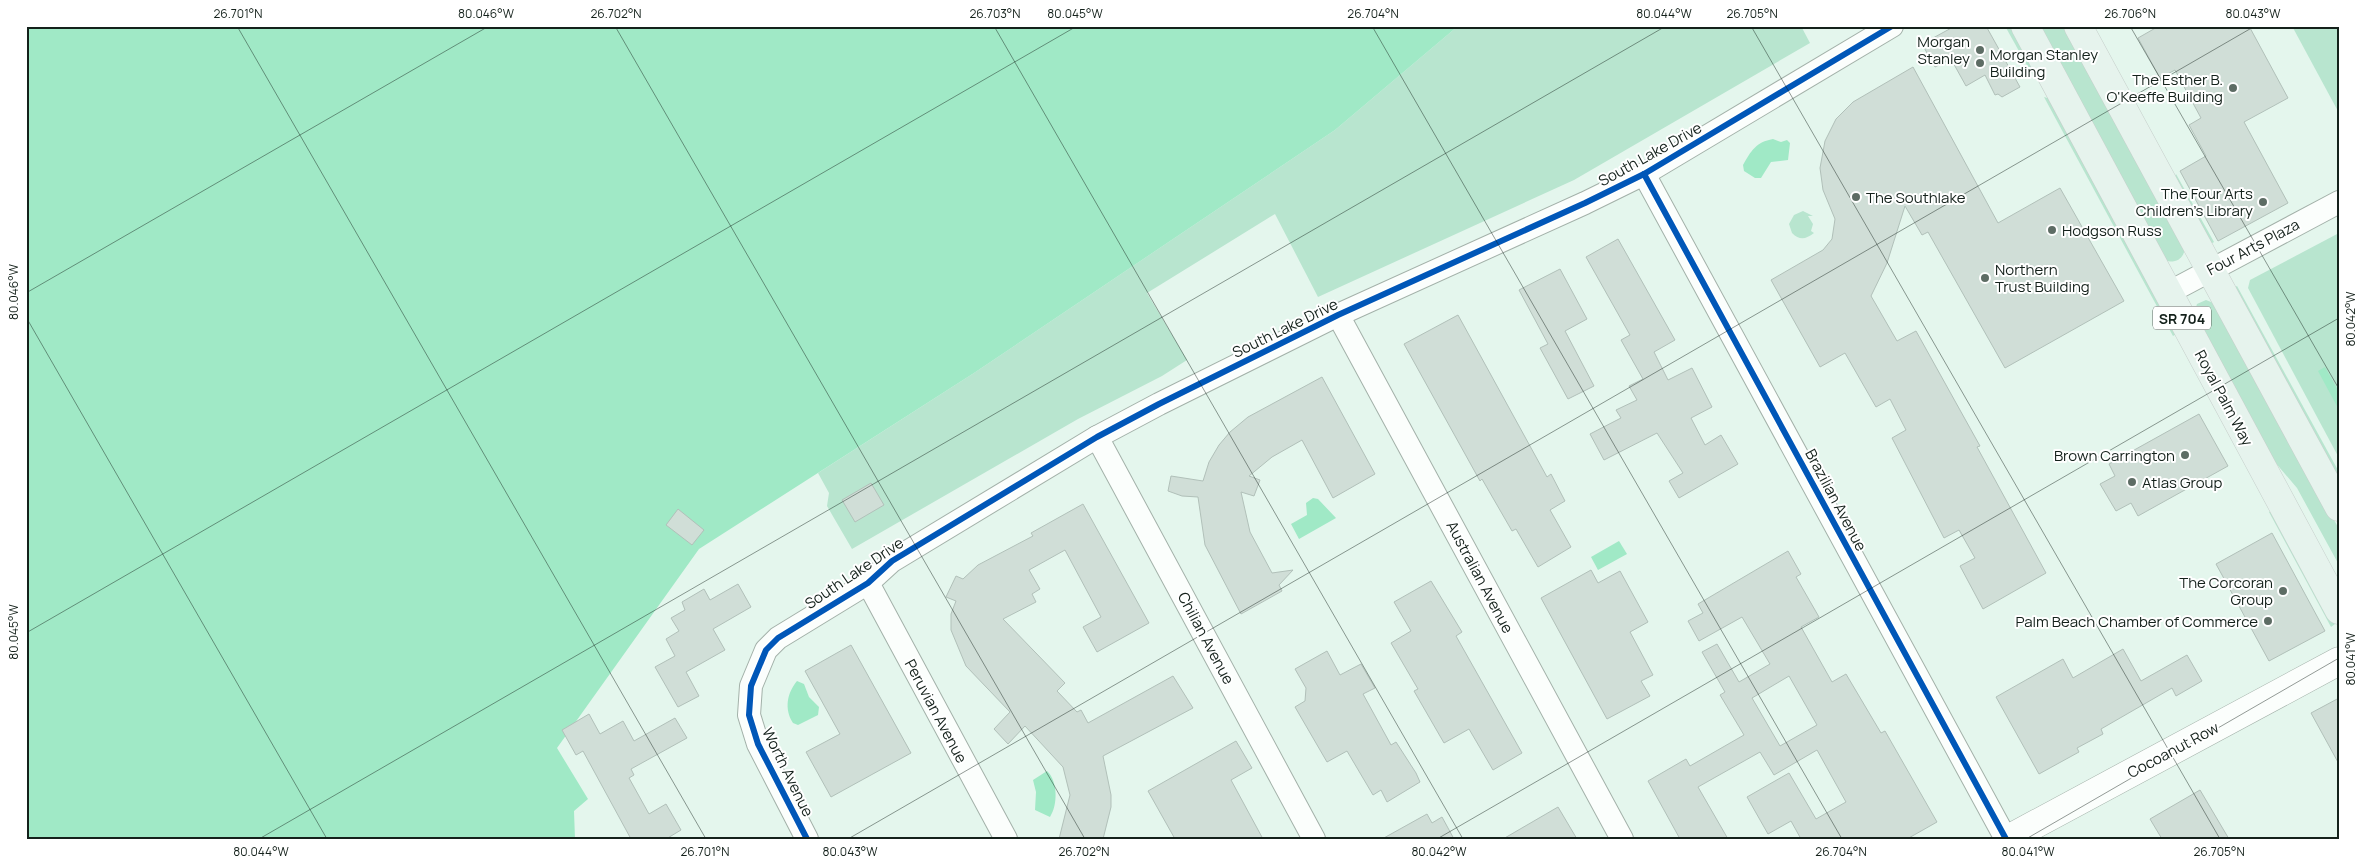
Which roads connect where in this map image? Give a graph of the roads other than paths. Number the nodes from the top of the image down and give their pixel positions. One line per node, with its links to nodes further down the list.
1 (1892, 26): 4 (street, South Lake Drive)
2 (2025, 26): 7 (main road, Royal Palm Way / SR 704)
3 (2078, 26): 6 (main road, SR 704)
4 (1644, 174): 8 (street, South Lake Drive); 19 (street, Brazilian Avenue)
5 (2339, 202): 6 (street, Four Arts Plaza)
6 (2212, 270): 7 (street, Four Arts Plaza); 10 (main road, SR 704)
7 (2168, 293): 12 (main road, Royal Palm Way / SR 704)
8 (1338, 315): 9 (street, South Lake Drive); 18 (street, Australian Avenue)
9 (1097, 437): 11 (street, South Lake Drive); 17 (street, Chilian Avenue)
10 (2339, 506)
11 (868, 583): 14 (street, South Lake Drive); 16 (street, Peruvian Avenue)
12 (2339, 610)
13 (2339, 661): 19 (street, Cocoanut Row)
14 (749, 714): 15 (street, Worth Avenue)
15 (807, 839)
16 (1006, 839)
17 (1314, 839)
18 (1622, 839)
19 (2007, 839)

